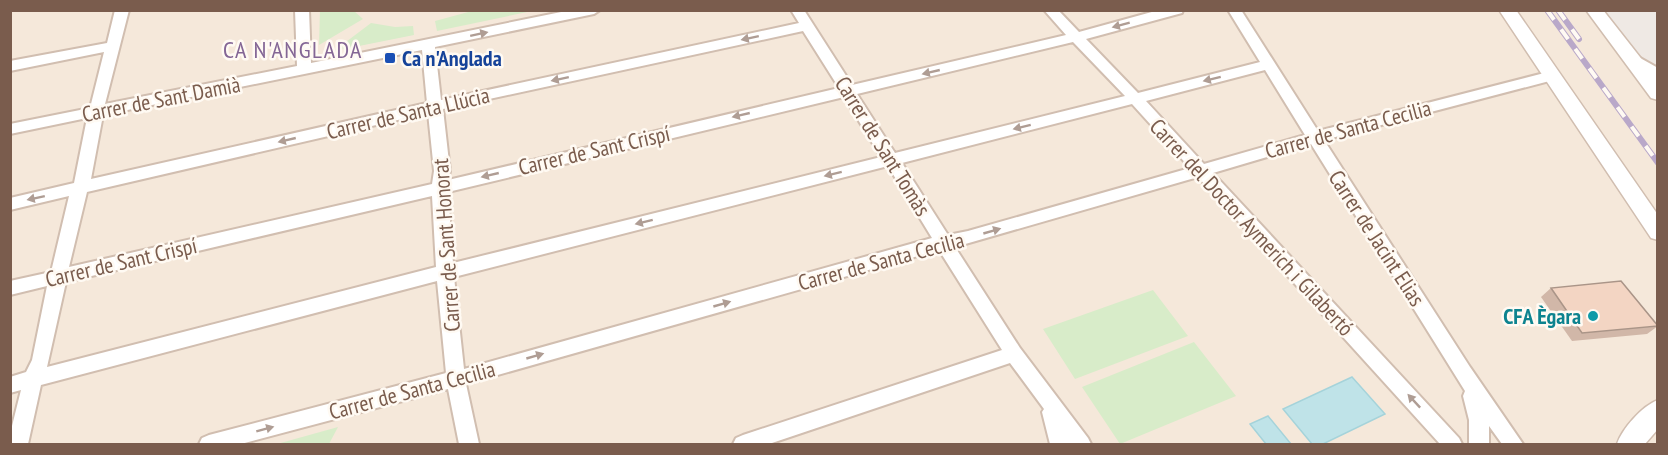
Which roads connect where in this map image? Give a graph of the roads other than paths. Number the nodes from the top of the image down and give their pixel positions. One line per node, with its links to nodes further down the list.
1 (122, 10): 13 (street)
2 (302, 10): 17 (street)
3 (594, 10): 12 (street, Carrer de Sant Damià, one-way to 3)
4 (797, 10): 10 (street, Carrer de Sant Tomàs)
5 (1050, 10): 11 (street, Carrer del Doctor Aymerich i Gilabertó)
6 (1178, 10): 11 (street, Carrer de Sant Crispí, one-way to 11)
7 (1234, 10): 15 (street, Carrer de Jacint Elias)
8 (1508, 10): 19 (street)
9 (1594, 10): 14 (street)
10 (807, 26): 20 (street, Carrer de Sant Tomàs); 23 (street, Carrer de Santa Llúcia, one-way to 23)
11 (1074, 37): 20 (street, Carrer de Sant Crispí, one-way to 20); 22 (street, Carrer del Doctor Aymerich i Gilabertó)
12 (429, 44): 17 (street, Carrer de Sant Damià); 23 (street, Carrer de Sant Honorat)
13 (113, 46): 16 (street); 24 (street)
14 (1630, 57): 18 (street); 21 (street)
15 (1268, 65): 22 (street, one-way to 22); 26 (street, Carrer de Jacint Elias)
16 (10, 66)
17 (304, 70): 24 (street, Carrer de Sant Damià)
18 (1658, 75)
19 (1552, 76): 26 (street, Carrer de Santa Cecilia); 32 (street)
20 (848, 90): 27 (street, Carrer de Sant Tomàs); 29 (street, Carrer de Sant Crispí, one-way to 29)
21 (1658, 94)
22 (1135, 98): 27 (street, one-way to 27); 28 (street, Carrer del Doctor Aymerich i Gilabertó)
23 (435, 106): 29 (street, Carrer de Sant Honorat); 30 (street, Carrer de Santa Llúcia, one-way to 30)
24 (96, 112): 25 (street, Carrer de Sant Damià); 30 (street)
25 (10, 129)
26 (1313, 138): 28 (street, Carrer de Santa Cecilia); 38 (street, Carrer de Jacint Elias)
27 (891, 160): 33 (street, Carrer de Sant Tomàs); 34 (street, one-way to 34)
28 (1201, 171): 33 (street, Carrer de Santa Cecilia, one-way to 28); 50 (street, Carrer del Doctor Aymerich i Gilabertó, one-way to 28)
29 (438, 187): 34 (street, Carrer de Sant Honorat); 35 (street, Carrer de Sant Crispí)
30 (78, 189): 31 (street, Carrer de Santa Llúcia, one-way to 31); 35 (street)
31 (10, 204)
32 (1658, 232)
33 (943, 242): 37 (street, Carrer de Sant Tomàs); 40 (street, Carrer de Santa Cecilia, one-way to 33)
34 (445, 272): 39 (street); 40 (street, Carrer de Sant Honorat)
35 (58, 277): 36 (street, Carrer de Sant Crispí); 39 (street)
36 (10, 288)
37 (1014, 354): 42 (street, Carrer de Sant Tomàs); 47 (street)
38 (1463, 373): 51 (street, Carrer de Jacint Elias); 52 (street, Carrer de Jacint Elias)
39 (33, 379): 41 (street); 44 (street)
40 (456, 379): 45 (street, Carrer de Santa Cecilia, one-way to 40); 46 (street, Carrer de Sant Honorat)
41 (10, 385)
42 (1049, 402): 48 (street, Carrer de Sant Tomàs); 49 (street, Carrer de Sant Tomàs)
43 (1658, 411): 53 (street)
44 (18, 444)
45 (209, 444)
46 (469, 444)
47 (743, 444)
48 (1060, 444)
49 (1081, 444)
50 (1452, 444)
51 (1479, 444)
52 (1513, 444)
53 (1629, 444)

